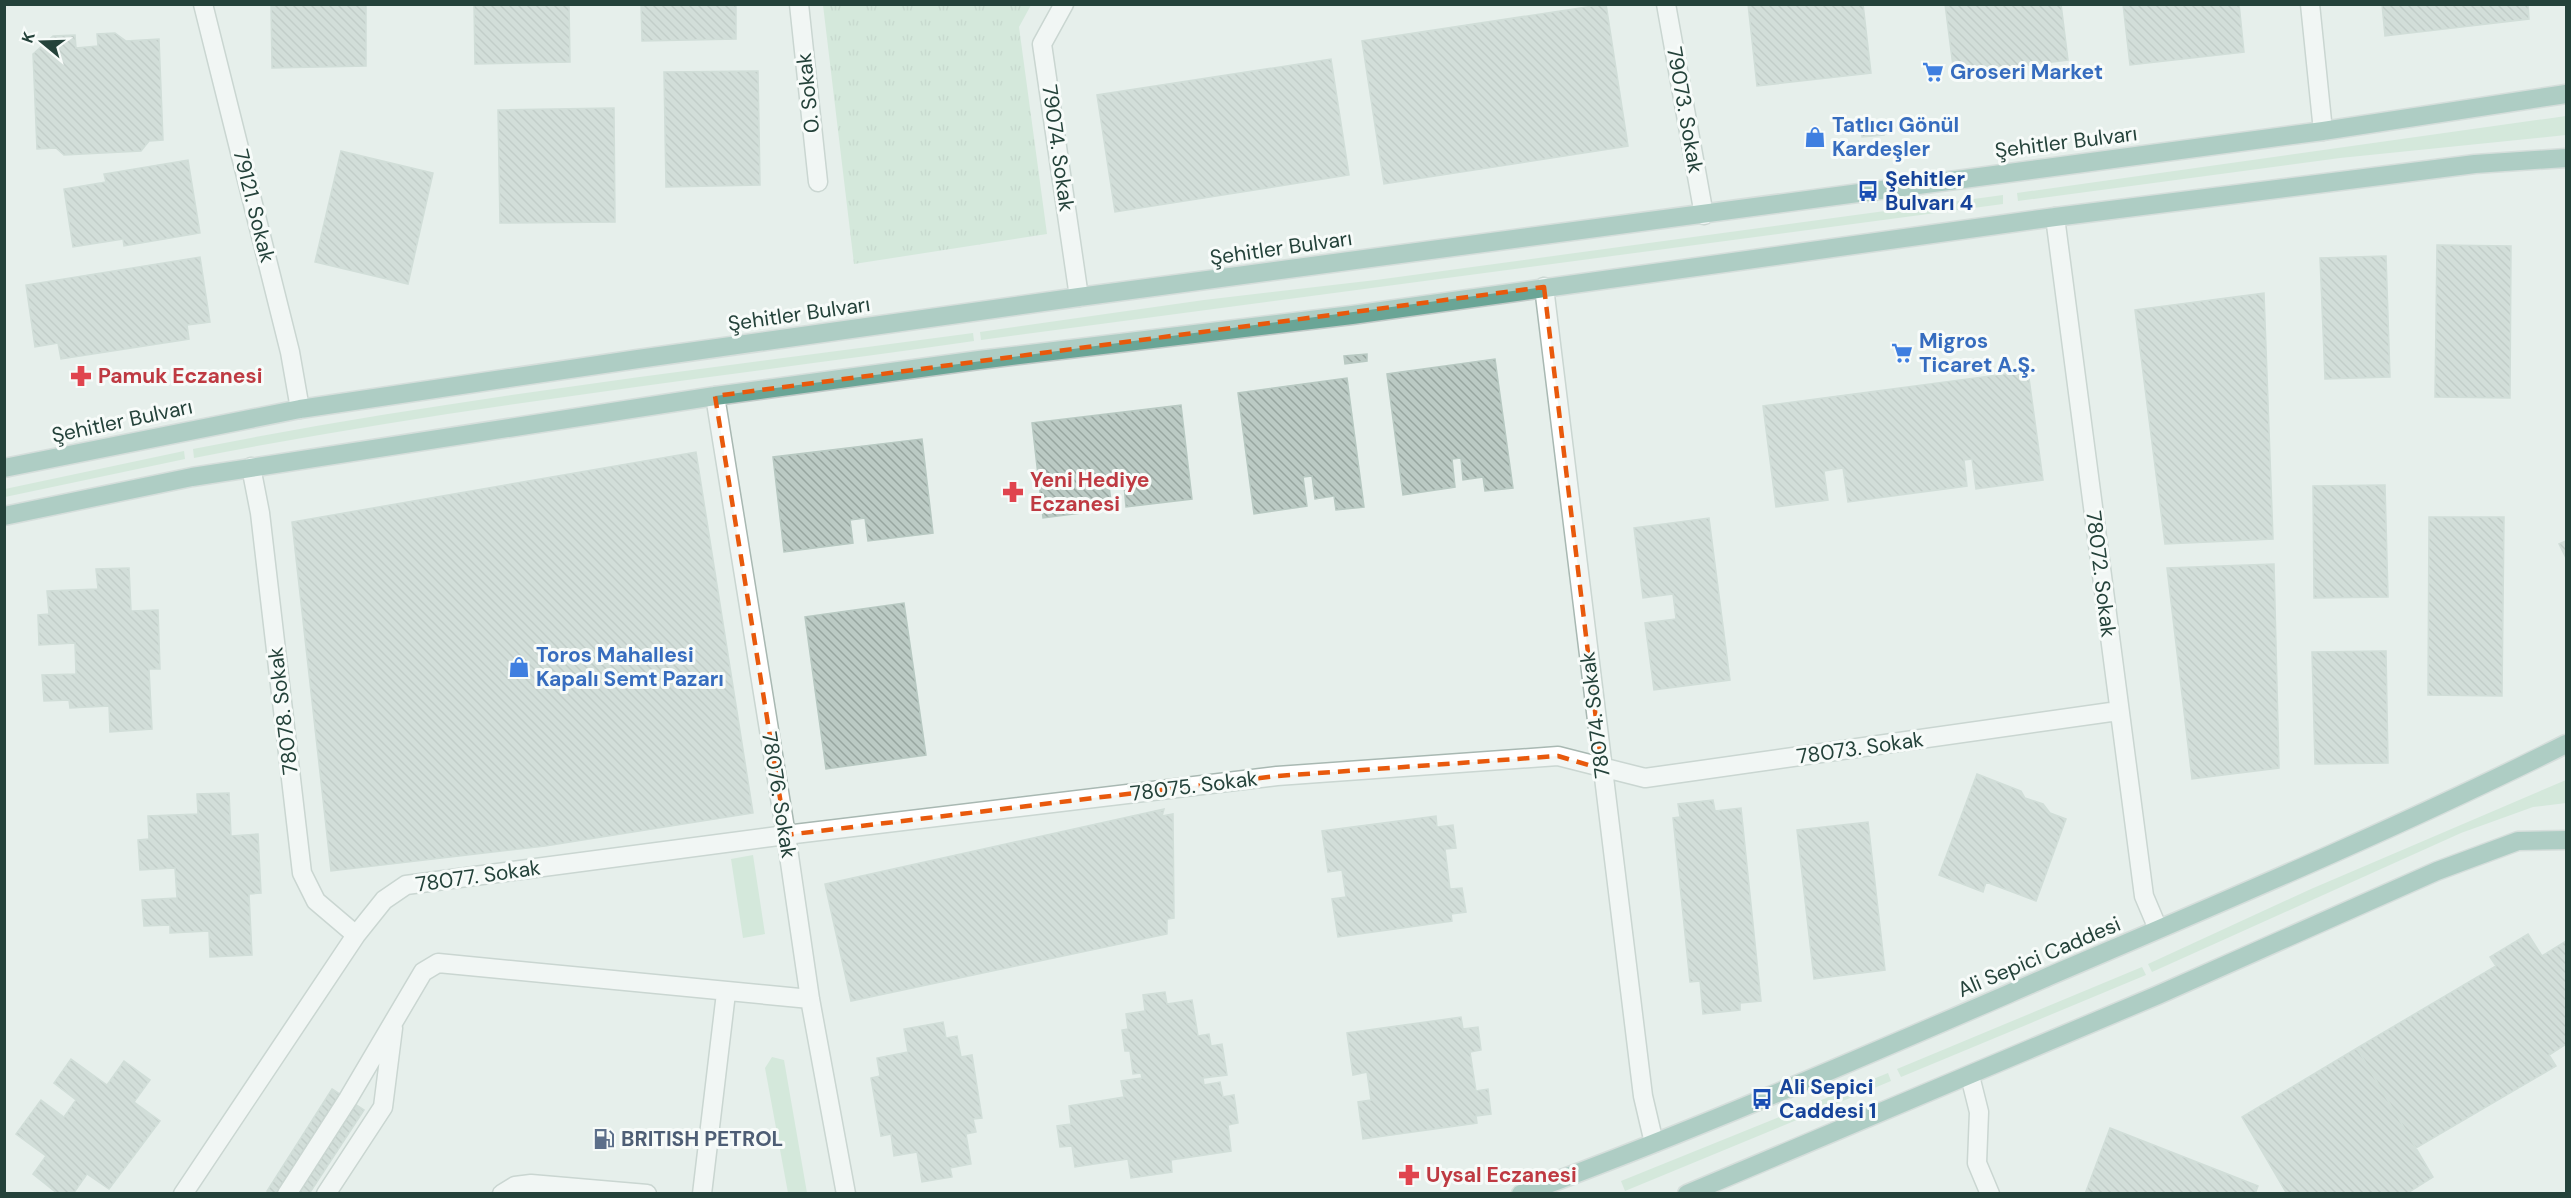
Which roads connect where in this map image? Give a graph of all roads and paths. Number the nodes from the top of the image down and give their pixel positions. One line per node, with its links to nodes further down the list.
1 (203, 4): 15 (street, 79121. Sokak)
2 (799, 4): 9 (street, 0. Sokak)
3 (1064, 4): 13 (street, 79074. Sokak)
4 (1666, 4): 10 (street, 79073. Sokak)
5 (2310, 4): 7 (street)
6 (2566, 94): 7 (main road, Şehitler Bulvarı)
7 (2323, 131): 10 (main road, Şehitler Bulvarı)
8 (2566, 158): 11 (main road)
9 (818, 182)
10 (1704, 215): 13 (main road, Şehitler Bulvarı)
11 (2055, 217): 12 (main road); 19 (street, 78072. Sokak)
12 (1544, 287): 14 (main road); 21 (street, 78074. Sokak)
13 (1079, 297): 15 (main road, Şehitler Bulvarı)
14 (715, 396): 16 (main road); 22 (street, 78076. Sokak)
15 (300, 409): 17 (main road, Şehitler Bulvarı)
16 (251, 467): 18 (main road); 25 (street, 78078. Sokak)
17 (4, 468)
18 (4, 516)
19 (2118, 711): 21 (street, 78073. Sokak); 24 (street, 78072. Sokak)
20 (2566, 744): 24 (main road, Ali Sepici Caddesi)
21 (1602, 769): 22 (street, 78075. Sokak); 30 (street, 78074. Sokak)
22 (786, 834): 25 (street, 78077. Sokak); 27 (street, 78076. Sokak)
23 (2566, 840): 29 (main road)
24 (2158, 929): 30 (main road, Ali Sepici Caddesi)
25 (356, 935): 31 (street, 78077. Sokak)
26 (726, 993): 27 (street); 28 (street); 36 (street)
27 (810, 999): 37 (street, 78076. Sokak)
28 (394, 1020): 32 (street); 33 (street)
29 (1970, 1076): 39 (main road); 40 (street)
30 (1654, 1143): 38 (main road, Ali Sepici Caddesi)
31 (183, 1194)
32 (287, 1194)
33 (326, 1194)
34 (502, 1194): 35 (street)
35 (647, 1194)
36 (702, 1194)
37 (846, 1194)
38 (1521, 1194)
39 (1687, 1194)
40 (1990, 1194)

